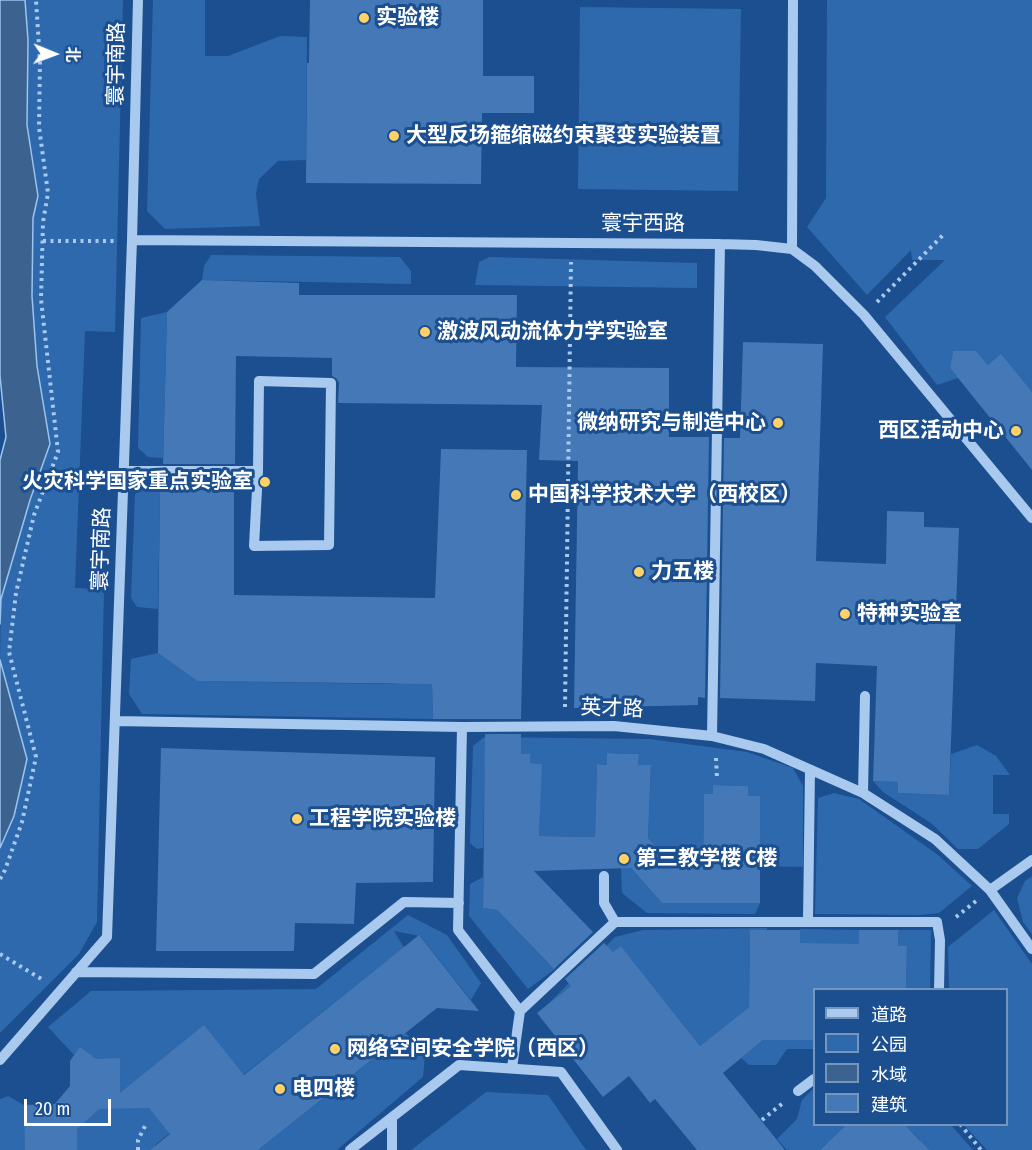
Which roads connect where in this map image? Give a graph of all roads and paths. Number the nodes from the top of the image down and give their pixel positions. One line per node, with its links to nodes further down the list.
1 (36, 0): 6 (path)
2 (138, 0): 5 (street, 寰宇南路)
3 (793, 0): 10 (street)
4 (944, 234): 11 (path)
5 (132, 240): 8 (street, 寰宇西路); 12 (street, 寰宇南路)
6 (43, 241): 7 (path); 26 (path)
7 (93, 241)
8 (571, 243): 9 (street, 寰宇西路); 17 (path)
9 (720, 244): 10 (street, 寰宇西路); 19 (street)
10 (792, 249): 11 (street)
11 (864, 315): 14 (street)
12 (124, 471): 13 (street); 16 (street, 寰宇南路)
13 (258, 471): 13 (street)
14 (1032, 518)
15 (865, 696): 23 (street)
16 (115, 721): 18 (street, 英才路); 35 (street, 寰宇南路)
17 (564, 726): 18 (street, 英才路); 19 (street, 英才路)
18 (462, 727): 28 (street)
19 (712, 736): 21 (street, 英才路)
20 (718, 767): 22 (path)
21 (810, 770): 23 (street, 英才路); 29 (street)
22 (717, 779)
23 (863, 793): 27 (street, 英才路)
24 (1032, 860): 27 (street)
25 (604, 876): 30 (street)
26 (0, 879)
27 (990, 890): 31 (path); 32 (street, 英才路)
28 (459, 903): 35 (street); 37 (street)
29 (808, 921): 30 (street); 31 (street)
30 (615, 922): 37 (street)
31 (938, 932): 36 (street)
32 (1032, 949)
33 (0, 954): 34 (path)
34 (23, 967)
35 (76, 972): 38 (street, 寰宇南路)
36 (939, 988)
37 (520, 1011): 39 (street)
38 (0, 1060)
39 (513, 1068): 42 (street); 49 (street)
40 (813, 1080): 41 (street)
41 (798, 1091): 43 (path)
42 (392, 1117): 47 (street); 48 (street)
43 (762, 1120)
44 (146, 1124): 46 (path)
45 (961, 1126): 50 (path)
46 (138, 1150)
47 (350, 1150)
48 (392, 1150)
49 (617, 1150)
50 (981, 1150)

